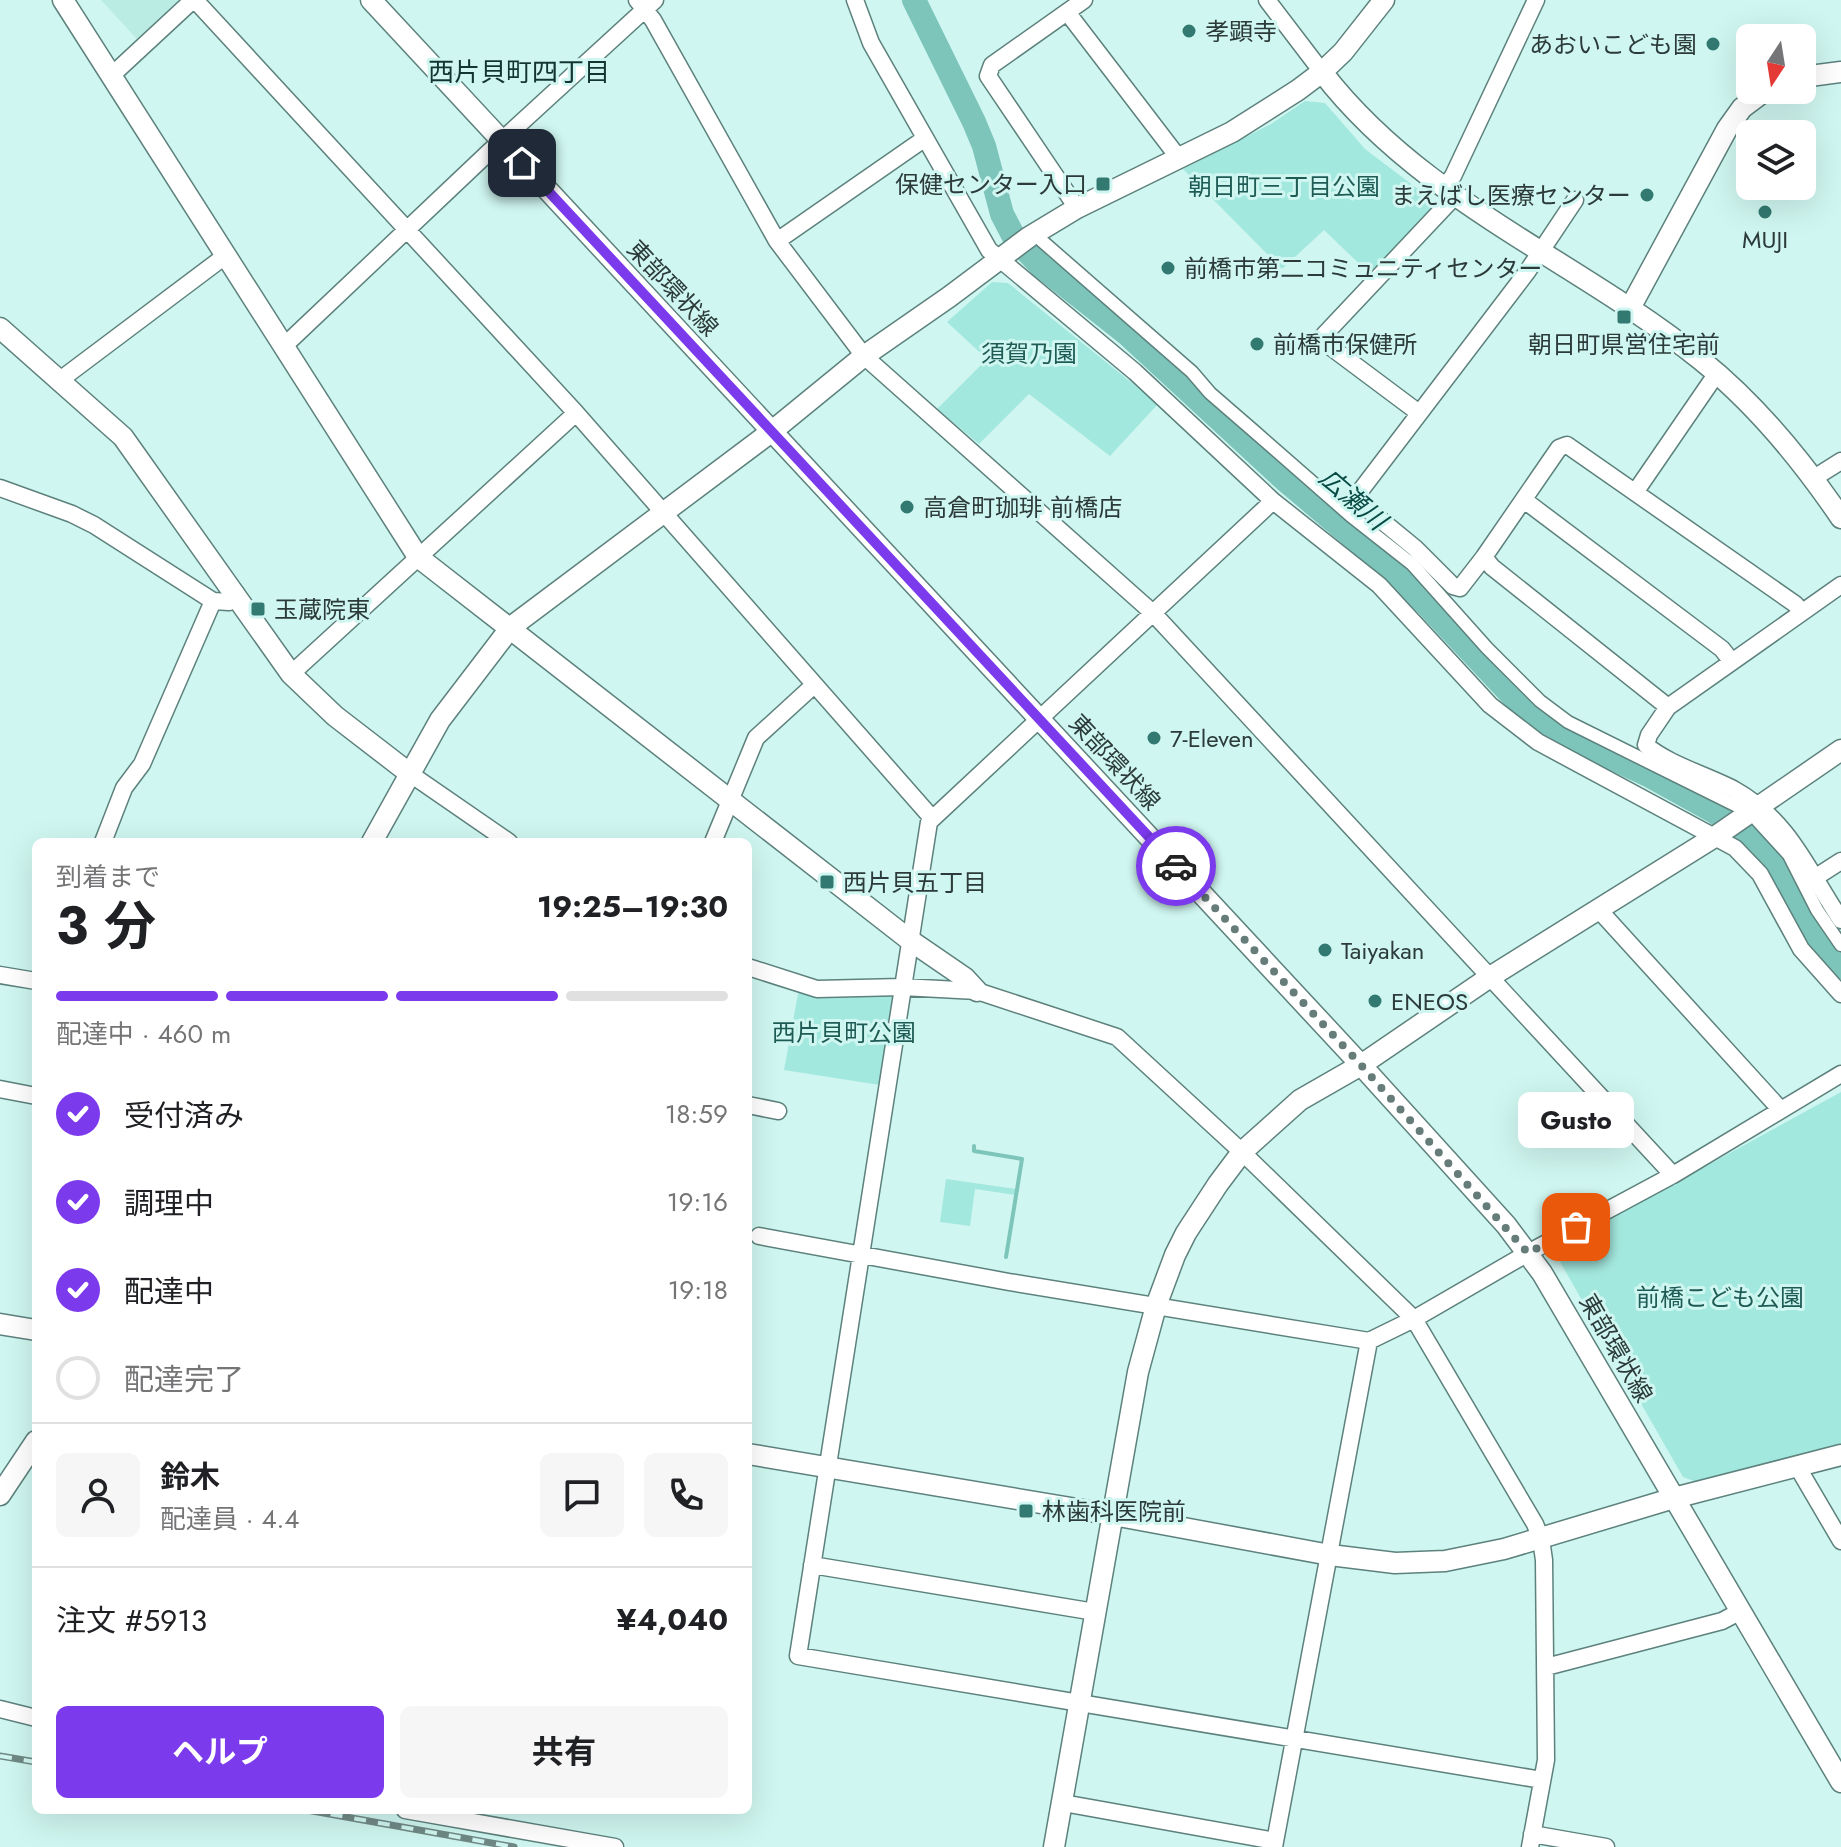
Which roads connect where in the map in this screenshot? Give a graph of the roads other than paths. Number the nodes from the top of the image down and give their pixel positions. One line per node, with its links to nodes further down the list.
1 (63, 0): 14 (street)
2 (194, 0): 14 (street); 22 (street)
3 (371, 0): 17 (street, 東部環状線)
4 (855, 0): 16 (street)
5 (1084, 0): 10 (street)
6 (1267, 0): 11 (street)
7 (1384, 0): 11 (street)
8 (1536, 0): 19 (street)
9 (646, 3): 17 (street); 24 (street)
10 (1067, 12): 18 (street); 21 (street)
11 (1322, 72): 18 (street); 19 (street)
12 (1841, 72): 13 (street)
13 (1816, 75)
14 (111, 76): 27 (street)
15 (1747, 104): 28 (street)
16 (924, 139): 24 (street); 26 (street)
17 (502, 142): 22 (street); 36 (street, 東部環状線)
18 (1178, 157): 21 (street)
19 (1449, 192): 25 (street); 35 (street)
20 (1575, 200): 25 (street)
21 (1077, 208): 23 (street)
22 (406, 230): 30 (street); 34 (street)
23 (1036, 239): 26 (street); 61 (street)
24 (777, 241): 31 (street)
25 (1541, 252): 28 (street); 35 (street)
26 (1004, 255): 31 (street); 42 (street)
27 (225, 256): 30 (street); 33 (street)
28 (1629, 310): 32 (street)
29 (0, 328): 33 (street)
30 (283, 347): 45 (street)
31 (864, 356): 36 (street); 51 (street)
32 (1717, 373): 38 (street); 40 (street)
33 (60, 380): 48 (street)
34 (576, 413): 43 (street); 45 (street)
35 (1419, 413): 46 (street)
36 (771, 432): 43 (street); 57 (street, 東部環状線)
37 (1841, 461): 38 (street)
38 (1814, 478): 44 (street)
39 (0, 488): 49 (street)
40 (1636, 491): 41 (street); 50 (street)
41 (1524, 500): 46 (street); 53 (street)
42 (1273, 501): 51 (street); 63 (street)
43 (664, 512): 52 (street); 55 (street)
44 (1841, 518)
45 (418, 557): 52 (street); 54 (street)
46 (1484, 557): 56 (street)
47 (1841, 585): 50 (street)
48 (236, 593): 49 (street); 54 (street)
49 (213, 601): 64 (street)
50 (1802, 612): 53 (street)
51 (1153, 613): 57 (street); 76 (street)
52 (511, 627): 59 (street); 60 (street)
53 (1732, 662): 56 (street)
54 (291, 674): 59 (street)
55 (814, 685): 60 (street); 62 (street)
56 (1668, 707): 61 (street)
57 (1038, 718): 62 (street); 81 (street, 東部環状線)
58 (1841, 750): 61 (street)
59 (409, 773): 65 (street); 66 (street)
60 (730, 801): 67 (street); 72 (street)
61 (1750, 813): 63 (street); 69 (street); 73 (street)
62 (931, 817): 72 (street)
63 (1719, 834): 70 (street); 80 (street)
64 (105, 838)
65 (374, 838)
66 (503, 838)
67 (715, 838)
68 (1841, 861): 69 (street)
69 (1816, 877): 71 (street)
70 (1599, 910): 76 (street); 86 (street)
71 (1841, 920)
72 (911, 941): 78 (street); 79 (street)
73 (1841, 945)
74 (752, 968): 78 (street)
75 (0, 975): 77 (street)
76 (1490, 977): 81 (street); 89 (street)
77 (32, 980)
78 (902, 987): 79 (street); 91 (street)
79 (977, 991): 88 (street)
80 (1841, 994)
81 (1361, 1065): 88 (street); 92 (street, 東部環状線)
82 (1841, 1074): 86 (street)
83 (0, 1089): 84 (street)
84 (32, 1095)
85 (752, 1106): 87 (street)
86 (1780, 1109): 89 (street)
87 (778, 1111)
88 (1242, 1152): 93 (street); 94 (street)
89 (1673, 1175): 92 (street)
90 (759, 1236): 91 (street)
91 (863, 1253): 93 (street); 102 (street)
92 (1528, 1253): 94 (street); 104 (street, 東部環状線)
93 (1156, 1306): 97 (street); 105 (street)
94 (1414, 1319): 97 (street); 106 (street)
95 (0, 1324): 96 (street)
96 (32, 1329)
97 (1369, 1341): 108 (street)
98 (32, 1447): 103 (street)
99 (752, 1455): 102 (street)
100 (1841, 1455): 101 (street)
101 (1797, 1466): 104 (street); 107 (street)
102 (829, 1467): 105 (street); 109 (street)
103 (0, 1495)
104 (1674, 1498): 106 (street); 111 (street, 東部環状線)
105 (1113, 1515): 108 (street); 110 (street)
106 (1541, 1539): 108 (street); 112 (street)
107 (1841, 1541)
108 (1330, 1555): 116 (street)
109 (812, 1565): 110 (street); 113 (street)
110 (1095, 1612): 113 (street)
111 (1739, 1612): 112 (street); 118 (street, 東部環状線)
112 (1546, 1667): 117 (street)
113 (1078, 1704): 116 (street); 119 (street)
114 (0, 1709): 115 (street)
115 (32, 1717)
116 (1293, 1739): 117 (street); 122 (street)
117 (1542, 1780): 121 (street)
118 (1841, 1782)
119 (1063, 1803): 122 (street); 124 (street)
120 (441, 1814): 123 (street)
121 (1531, 1841): 125 (street)
122 (1274, 1844)
123 (615, 1847)
124 (1054, 1847)
125 (1606, 1847)

